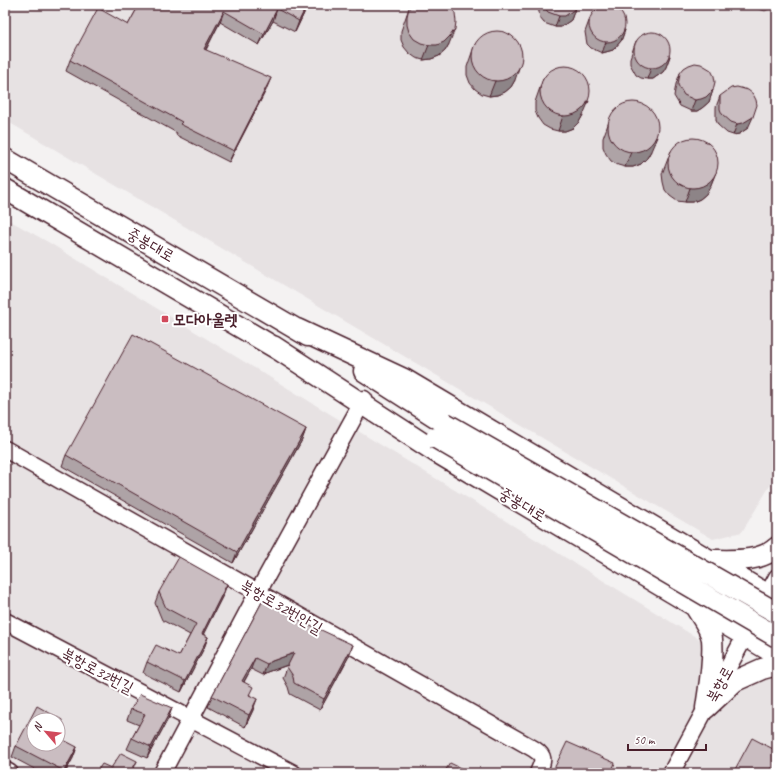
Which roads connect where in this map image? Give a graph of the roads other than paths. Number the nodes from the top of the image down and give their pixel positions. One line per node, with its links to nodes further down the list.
1 (5, 159): 3 (main road, 중봉대로)
2 (5, 188): 4 (main road, 중봉대로)
3 (297, 329): 5 (main road, 중봉대로); 8 (main road, 중봉대로)
4 (363, 401): 5 (main road, 중봉대로); 10 (street); 12 (main road, 중봉대로)
5 (441, 430): 13 (main road, 중봉대로, bridge); 16 (main road, 중봉대로, bridge)
6 (5, 449): 10 (street, 북항로32번안길)
7 (777, 547): 8 (main road)
8 (710, 560): 11 (main road, 중봉대로)
9 (777, 577): 11 (street, 북항로)
10 (258, 592): 20 (street); 25 (street, 북항로32번안길)
11 (772, 597): 15 (street, 북항로)
12 (696, 607): 15 (main road, 중봉대로); 19 (main road)
13 (777, 613)
14 (5, 622): 20 (street, 북항로32번길)
15 (745, 637): 17 (main road, 중봉대로); 19 (street, 북항로)
16 (777, 637)
17 (777, 655)
18 (777, 665): 19 (main road)
19 (706, 708): 26 (street, 북항로)
20 (190, 719): 23 (street); 24 (street, 북항로32번길)
21 (5, 770): 22 (street)
22 (10, 773)
23 (162, 773)
24 (293, 773)
25 (538, 773)
26 (671, 773)

